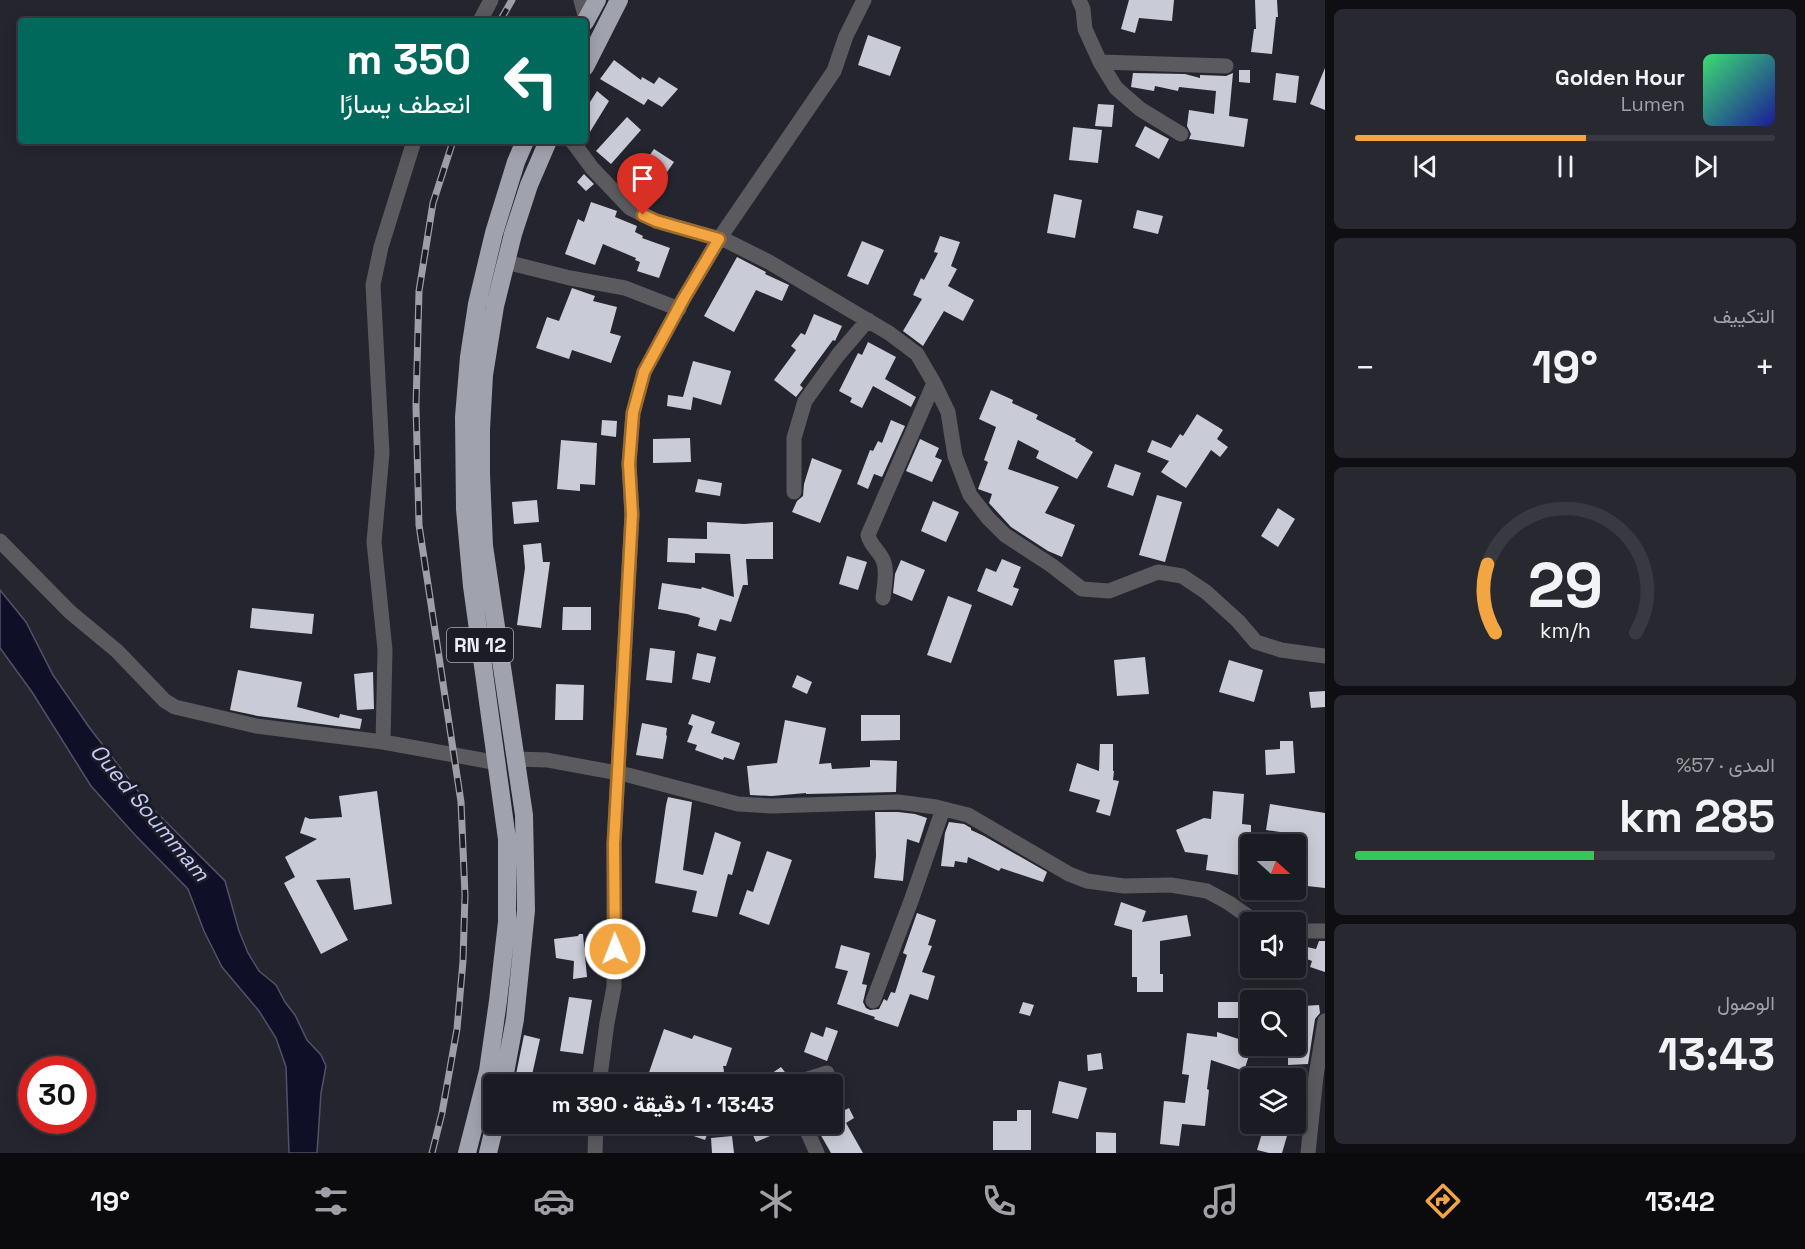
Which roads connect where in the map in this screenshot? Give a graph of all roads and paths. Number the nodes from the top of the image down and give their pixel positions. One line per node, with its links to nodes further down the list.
1 (491, 0): 7 (street)
2 (581, 0): 8 (street)
3 (597, 0): 9 (highway)
4 (619, 0): 10 (highway)
5 (864, 0): 18 (street)
6 (1079, 0): 11 (street)
7 (482, 18)
8 (585, 18)
9 (588, 18)
10 (588, 61)
11 (1100, 62): 12 (street); 13 (street)
12 (1226, 66)
13 (1181, 134)
14 (413, 144): 27 (street)
15 (524, 144): 29 (highway, RN 12)
16 (547, 144): 19 (highway, RN 12)
17 (574, 144): 18 (street)
18 (719, 239): 20 (street); 21 (street)
19 (506, 262): 20 (street); 28 (highway, RN 12)
20 (679, 309): 30 (street)
21 (868, 320): 22 (street); 23 (street)
22 (934, 383): 25 (street); 26 (street)
23 (794, 492)
24 (0, 541): 27 (street)
25 (883, 598)
26 (1325, 656)
27 (383, 742): 29 (street)
28 (516, 759): 30 (street); 38 (highway, RN 12)
29 (498, 763): 44 (highway, RN 12)
30 (619, 774): 31 (street); 39 (street)
31 (943, 809): 32 (street); 35 (street)
32 (1242, 912)
33 (1325, 931): 34 (street)
34 (1306, 932)
35 (873, 1001)
36 (1325, 1021): 48 (street)
37 (827, 1073): 40 (street)
38 (505, 1074)
39 (600, 1074)
40 (824, 1074)
41 (493, 1134): 45 (highway)
42 (596, 1134): 46 (street)
43 (809, 1134): 47 (street)
44 (467, 1153)
45 (488, 1153)
46 (595, 1153)
47 (818, 1153)
48 (1308, 1153)

